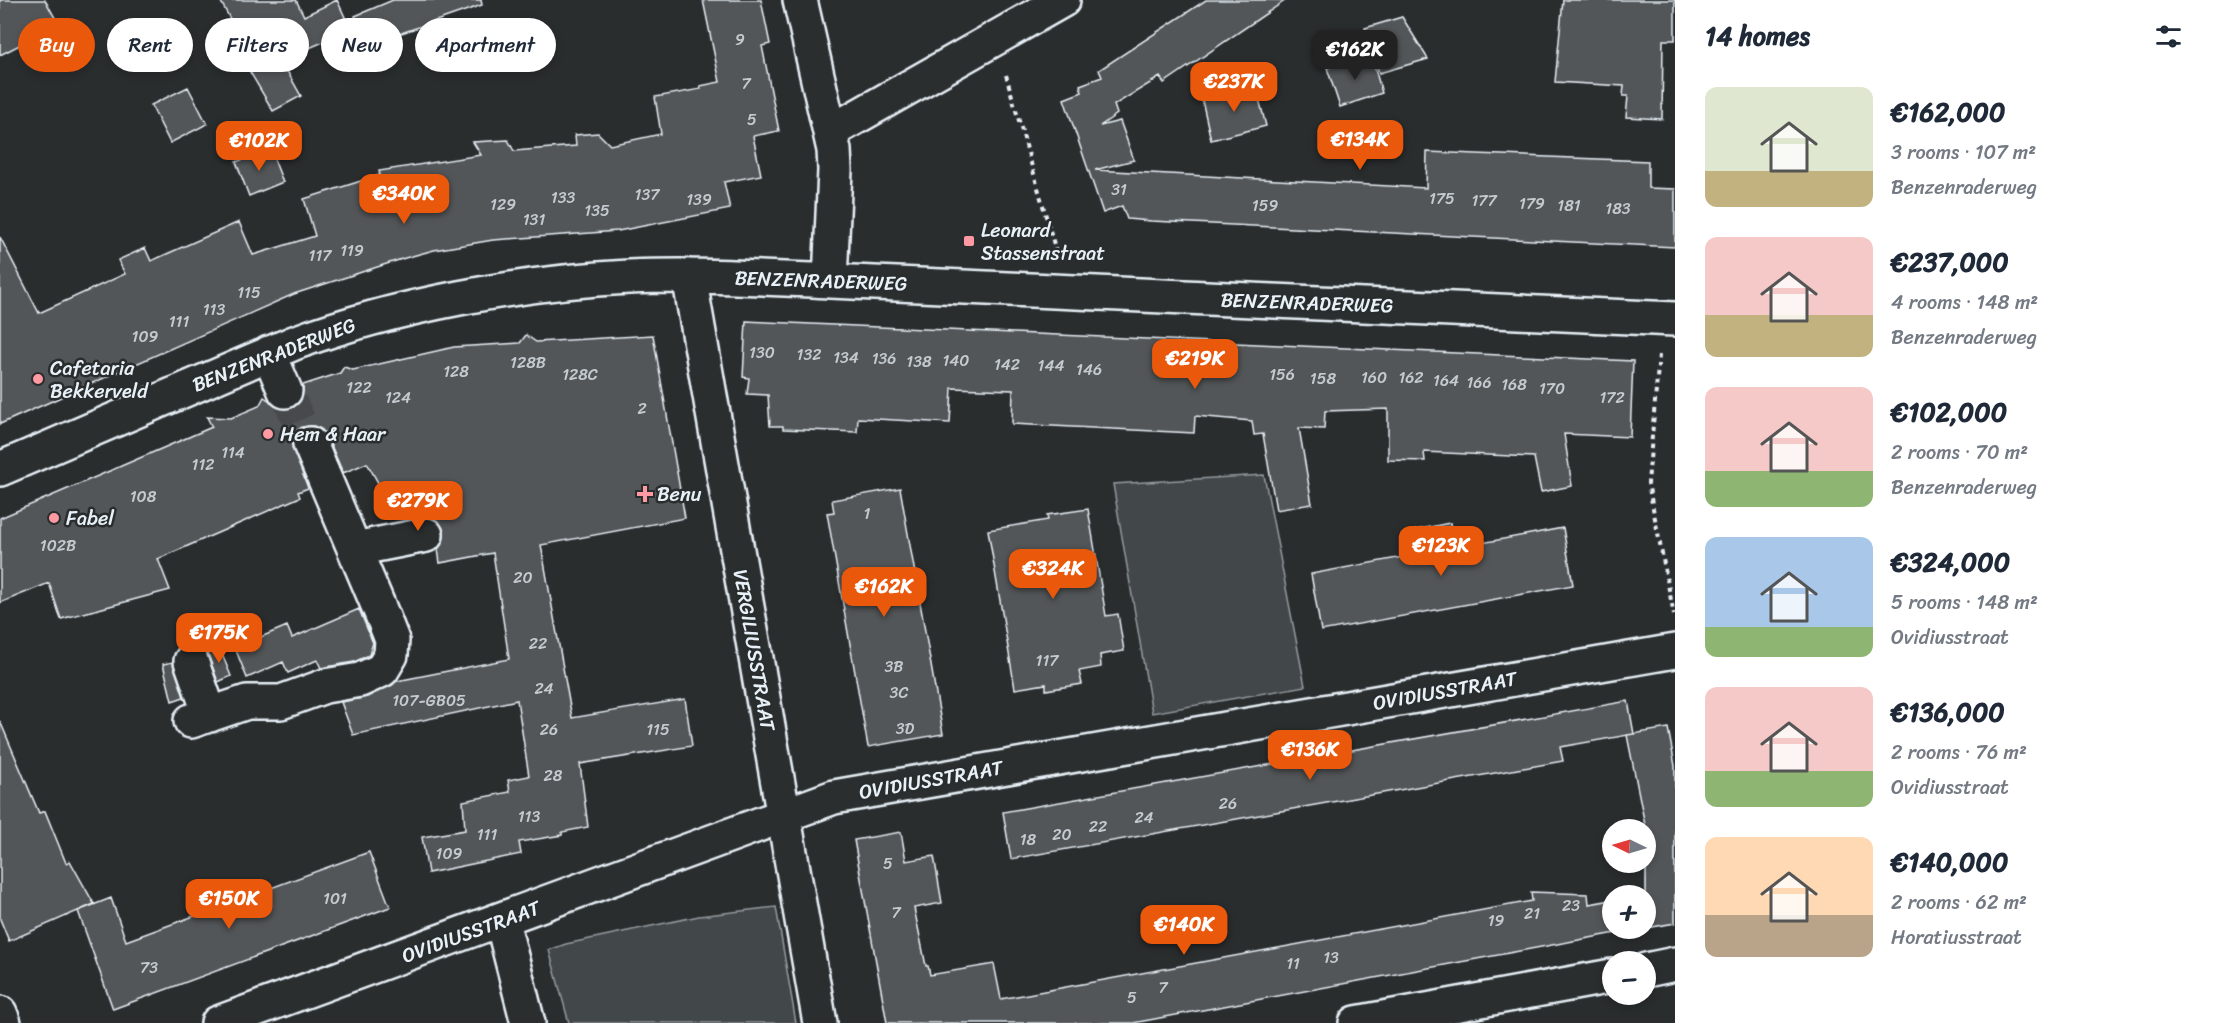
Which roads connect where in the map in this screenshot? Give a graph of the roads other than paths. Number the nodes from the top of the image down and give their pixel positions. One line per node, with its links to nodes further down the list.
1 (800, 0): 3 (street)
2 (1063, 0): 3 (street)
3 (830, 132): 5 (street)
4 (689, 276): 5 (street, BENZENRADERWEG); 7 (street, BENZENRADERWEG); 15 (street, VERGILIUSSTRAAT)
5 (830, 281): 6 (street, BENZENRADERWEG)
6 (1668, 319)
7 (269, 353): 8 (street); 10 (street, BENZENRADERWEG)
8 (285, 391)
9 (310, 444): 12 (street)
10 (0, 469)
11 (426, 535): 12 (street)
12 (356, 549): 14 (street)
13 (1675, 651): 15 (street, OVIDIUSSTRAAT)
14 (191, 661)
15 (782, 815): 16 (street, OVIDIUSSTRAAT); 24 (street, VERGILIUSSTRAAT)
16 (502, 921): 22 (street, OVIDIUSSTRAAT); 23 (street)
17 (1675, 964): 18 (street)
18 (1656, 968)
19 (1602, 978): 25 (street)
20 (0, 1013): 21 (street)
21 (4, 1023)
22 (218, 1023)
23 (528, 1023)
24 (820, 1023)
25 (1356, 1023)

